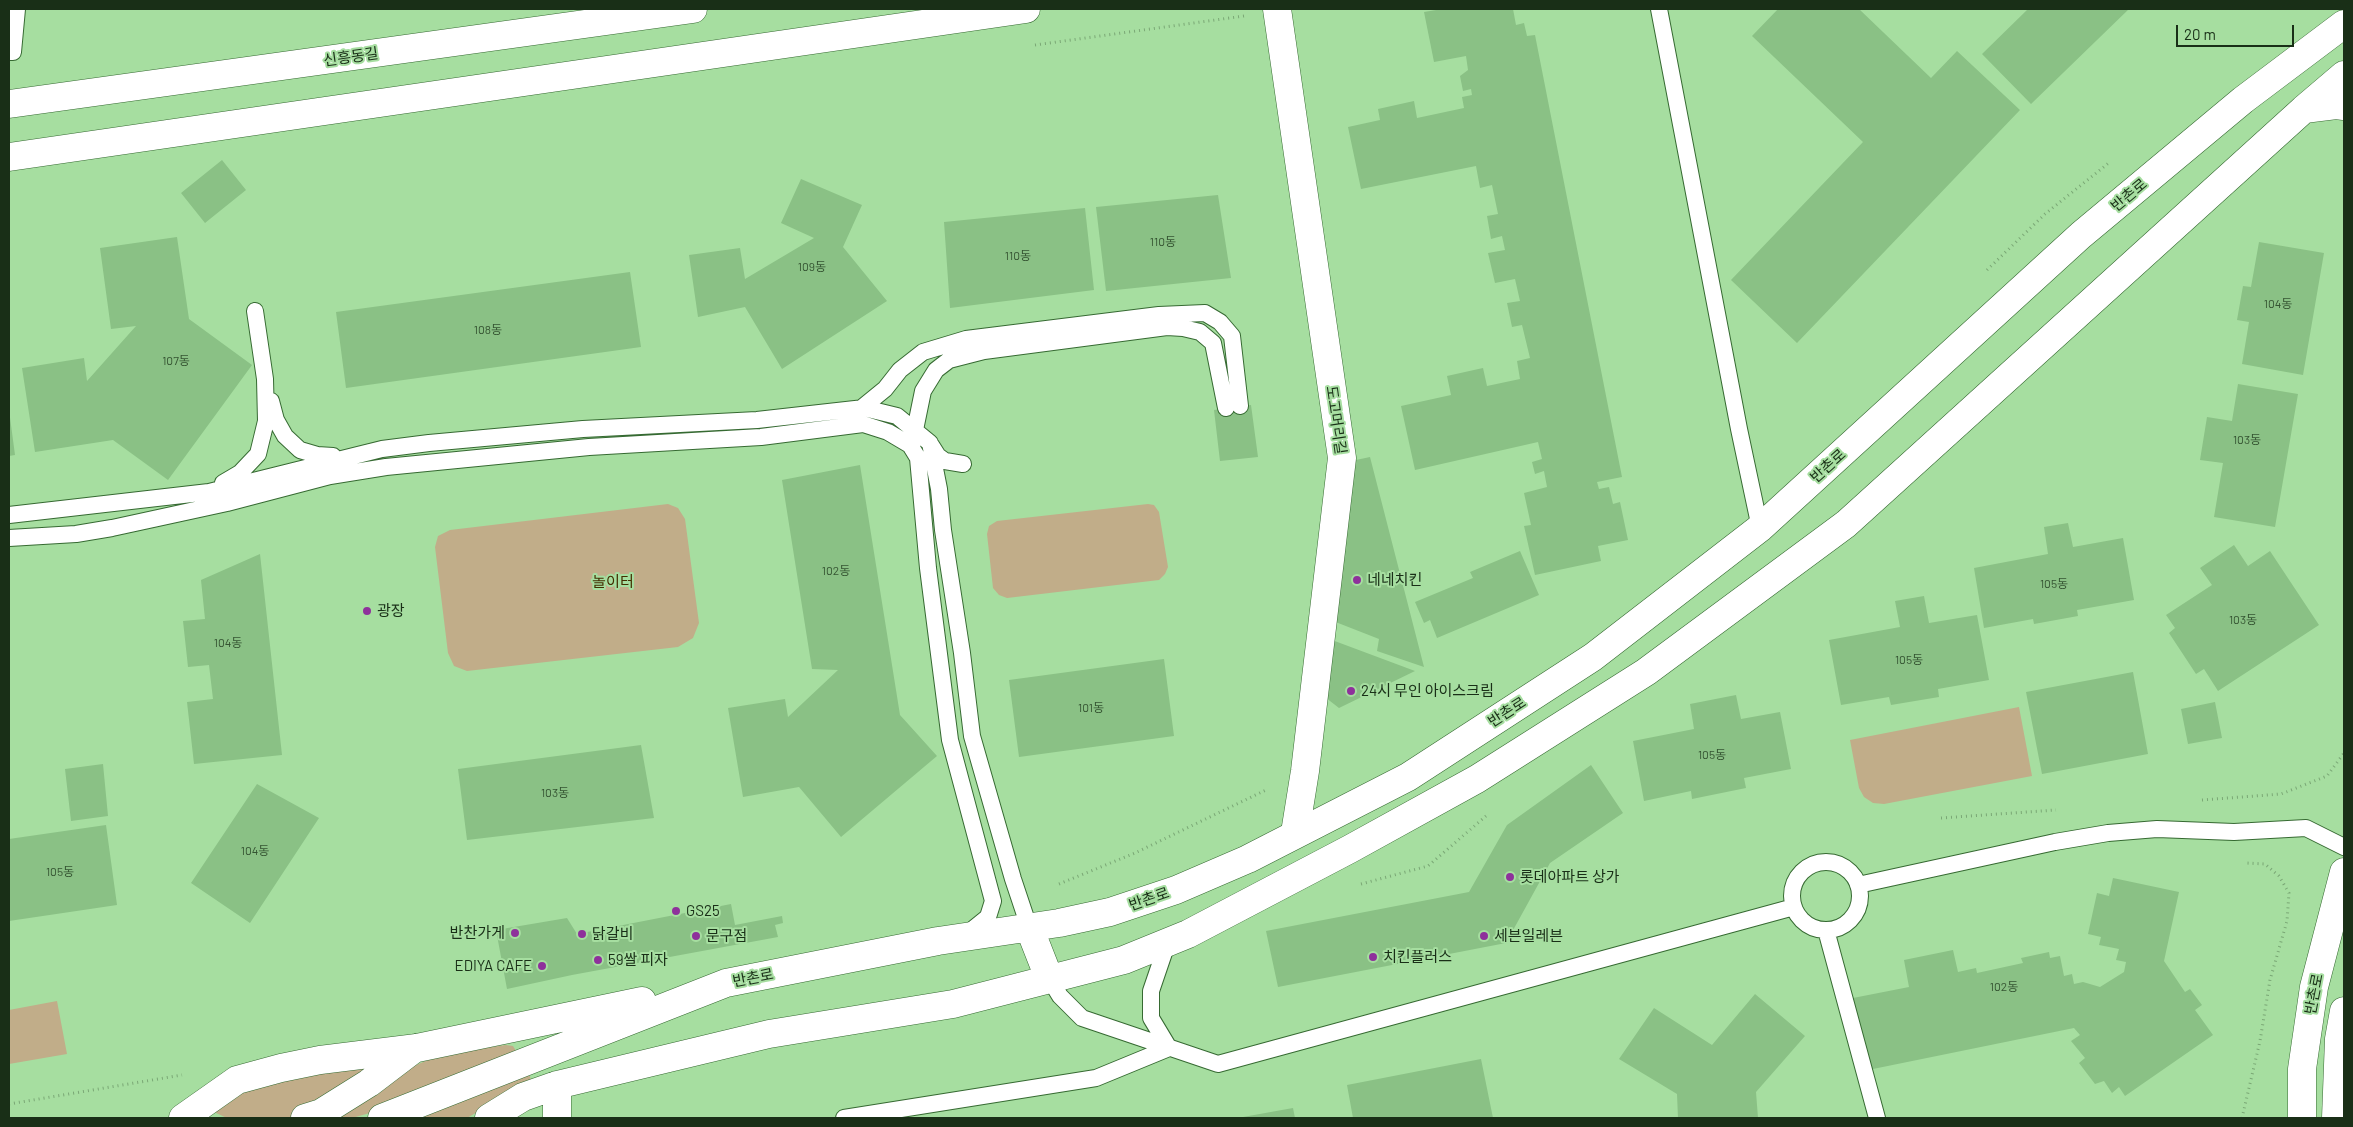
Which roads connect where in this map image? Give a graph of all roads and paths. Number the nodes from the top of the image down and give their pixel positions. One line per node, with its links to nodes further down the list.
1 (17, 9): 9 (lane)
2 (693, 9): 11 (street, 신흥동길)
3 (1026, 9): 14 (street)
4 (1277, 9): 29 (street, 도고머리길)
5 (1659, 9): 26 (lane)
6 (1244, 16): 8 (path)
7 (2344, 24): 26 (street, 반촌로)
8 (1027, 46)
9 (9, 52)
10 (2344, 75): 13 (street)
11 (9, 104)
12 (2344, 106): 13 (street)
13 (2304, 108): 39 (street)
14 (9, 157)
15 (255, 311): 16 (lane)
16 (265, 379): 21 (lane); 24 (lane)
17 (864, 408): 18 (lane); 19 (lane); 19 (lane); 21 (lane)
18 (825, 429): 22 (lane); 27 (lane)
19 (915, 430): 20 (lane); 22 (lane)
20 (930, 443): 23 (lane); 36 (lane)
21 (346, 457): 24 (lane)
22 (918, 458): 38 (lane)
23 (964, 464)
24 (209, 492): 25 (lane)
25 (9, 515)
26 (1760, 528): 29 (street, 반촌로)
27 (9, 538)
28 (1274, 786): 33 (path)
29 (1295, 833): 36 (street, 반촌로)
30 (2344, 848): 34 (lane)
31 (2245, 863): 53 (path)
32 (2344, 872): 54 (street, 반촌로)
33 (1059, 884)
34 (1858, 885): 35 (lane); 37 (lane)
35 (1794, 907): 37 (lane); 44 (lane)
36 (1029, 926): 38 (street, 반촌로); 40 (street)
37 (1826, 930): 52 (lane)
38 (938, 941): 41 (street, 반촌로)
39 (1167, 944): 40 (street); 44 (lane)
40 (1049, 978): 44 (lane); 45 (street)
41 (726, 983): 43 (street); 48 (street, 반촌로)
42 (2344, 1012): 55 (street)
43 (416, 1048): 46 (street); 47 (street)
44 (1169, 1048): 51 (lane)
45 (557, 1085): 49 (street); 50 (street)
46 (183, 1118)
47 (305, 1118)
48 (382, 1118)
49 (490, 1118)
50 (557, 1118)
51 (844, 1118)
52 (1877, 1118)
53 (2242, 1118)
54 (2302, 1118)
55 (2336, 1118)

